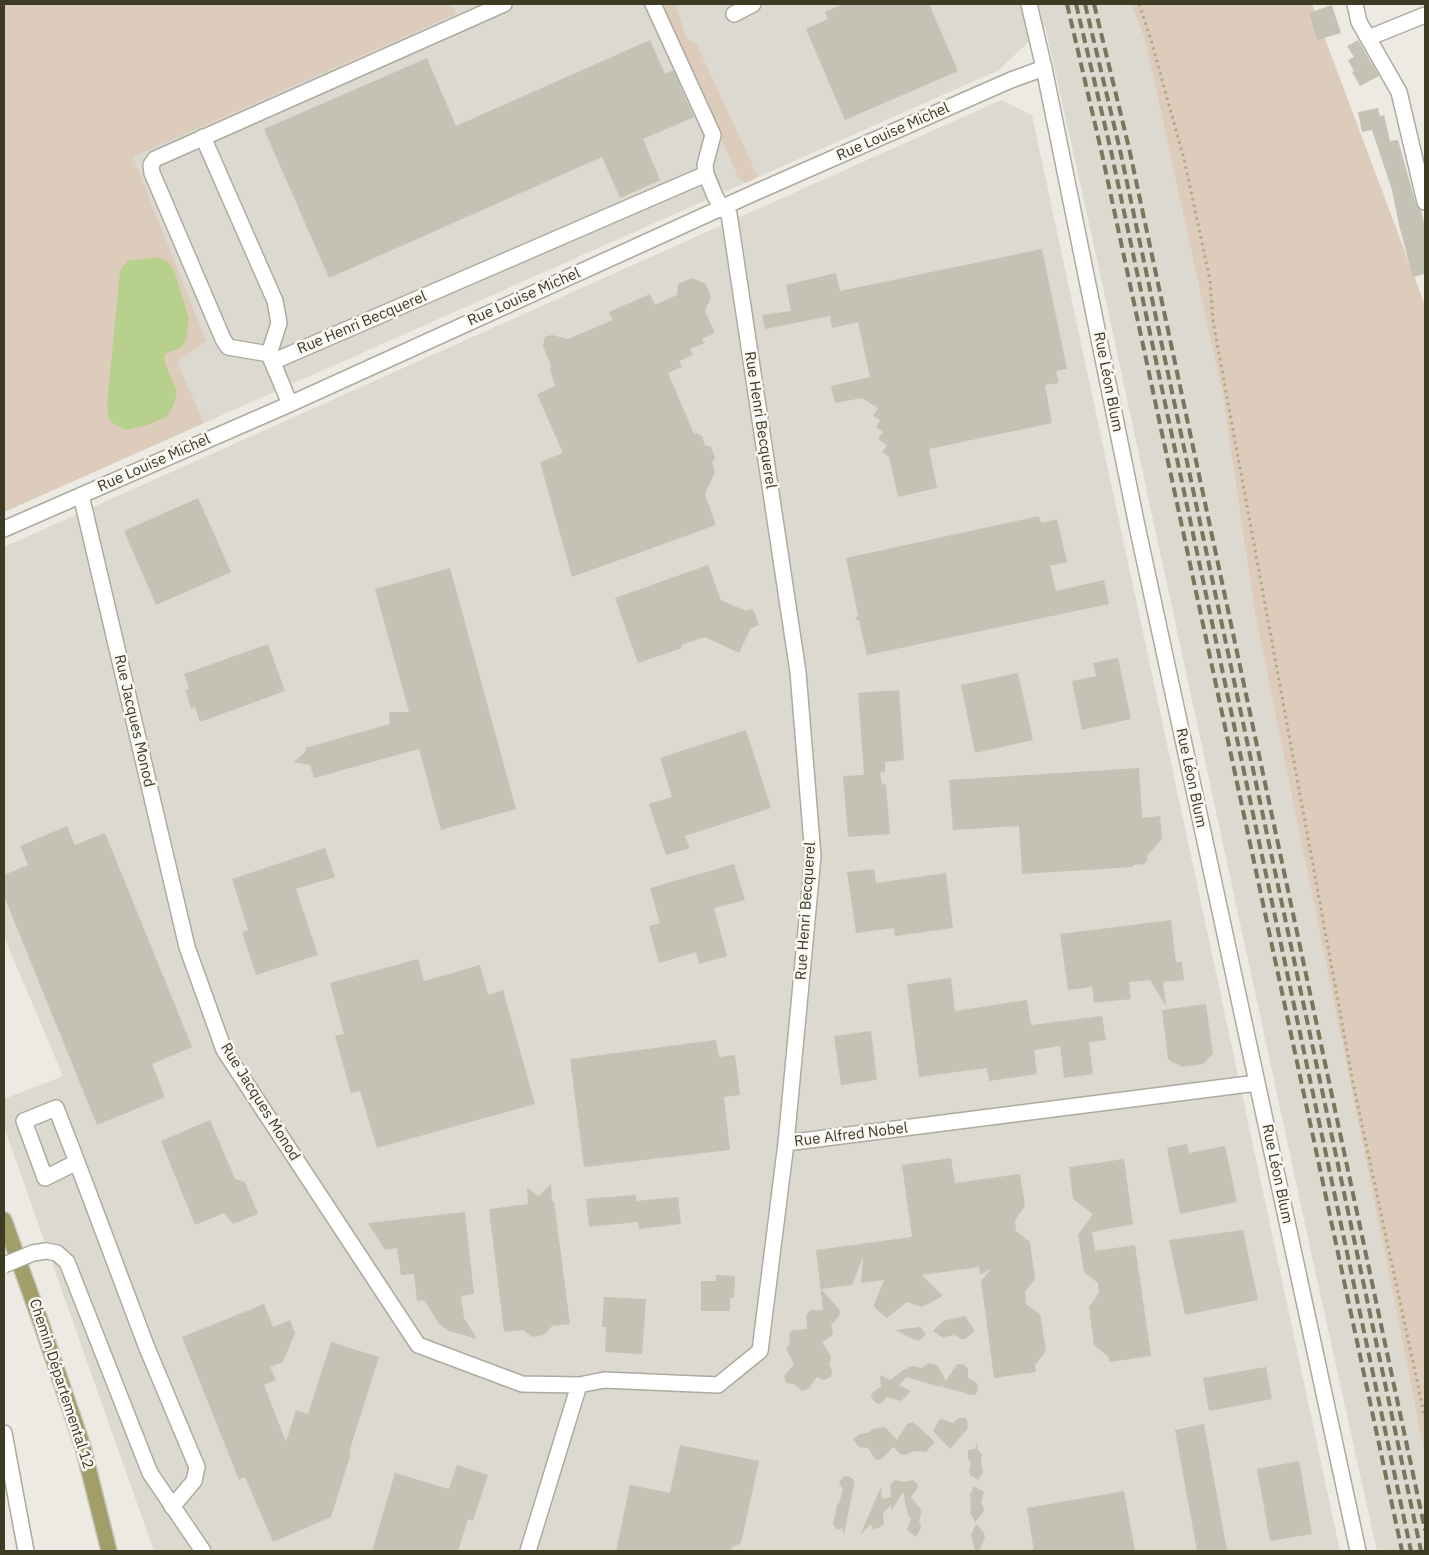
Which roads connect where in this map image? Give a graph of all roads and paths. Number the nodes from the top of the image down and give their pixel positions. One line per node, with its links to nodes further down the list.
1 (504, 4): 11 (street)
2 (653, 4): 12 (street)
3 (753, 4): 7 (street)
4 (1029, 4): 10 (street, Rue Léon Blum)
5 (1139, 4): 25 (path)
6 (1355, 4): 9 (street)
7 (734, 14)
8 (1425, 15): 9 (street)
9 (1368, 38): 13 (street)
10 (1044, 68): 14 (street, Rue Louise Michel); 19 (street, Rue Léon Blum)
11 (203, 137): 15 (street); 15 (street)
12 (706, 174): 14 (street, Rue Henri Becquerel); 15 (street, Rue Henri Becquerel)
13 (1425, 202)
14 (722, 208): 16 (street, Rue Louise Michel); 20 (street, Rue Henri Becquerel)
15 (270, 358): 16 (street)
16 (290, 404): 17 (street, Rue Louise Michel)
17 (81, 495): 18 (street, Rue Louise Michel); 24 (street, Rue Jacques Monod)
18 (4, 529)
19 (1257, 1083): 20 (street, Rue Alfred Nobel); 32 (street, Rue Léon Blum)
20 (786, 1143): 24 (street, Rue Alfred Nobel)
21 (77, 1162): 21 (street); 27 (street)
22 (4, 1220): 29 (main road, Chemin Départemental 12)
23 (4, 1265): 27 (street, bridge)
24 (579, 1385): 31 (street)
25 (1425, 1418)
26 (4, 1434): 28 (street)
27 (172, 1507): 30 (street)
28 (26, 1551)
29 (109, 1551)
30 (203, 1551)
31 (528, 1551)
32 (1358, 1551)

